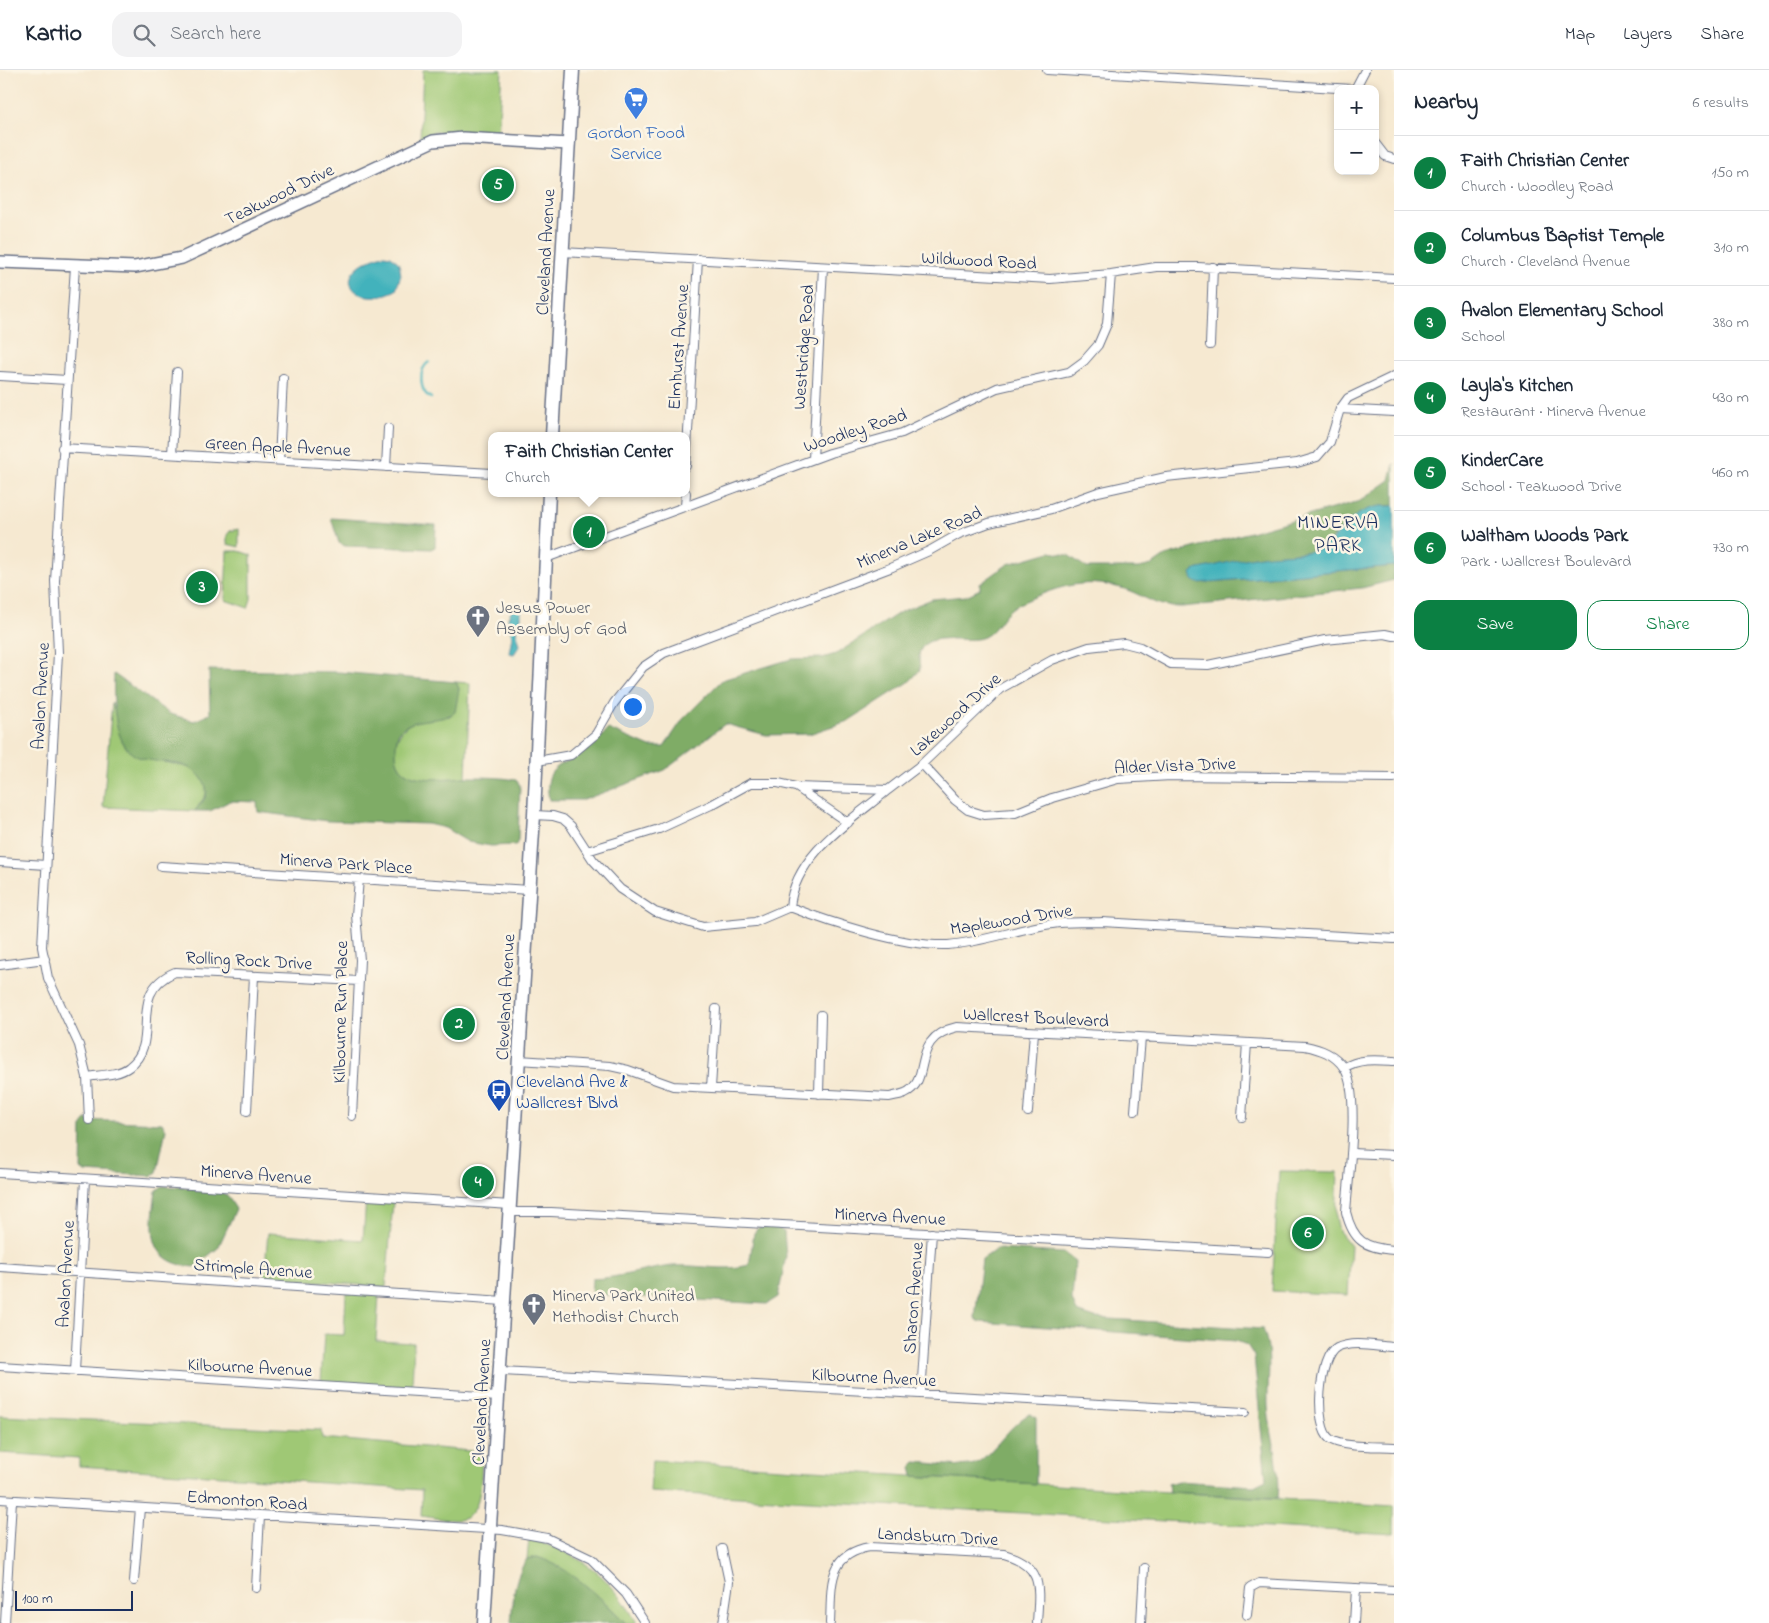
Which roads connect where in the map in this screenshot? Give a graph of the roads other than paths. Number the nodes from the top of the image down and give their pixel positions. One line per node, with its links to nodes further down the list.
1 (573, 70): 6 (main road, Cleveland Avenue)
2 (1047, 70): 5 (street)
3 (1365, 70): 4 (street)
4 (1356, 85)
5 (1334, 88)
6 (569, 144): 9 (main road, Cleveland Avenue); 12 (street, Teakwood Drive)
7 (1379, 148): 8 (street)
8 (1394, 159)
9 (562, 252): 10 (street, Wildwood Road); 26 (main road, Cleveland Avenue)
10 (698, 259): 13 (street, Wildwood Road); 27 (street, Elmhurst Avenue)
11 (0, 262): 12 (street, Teakwood Drive)
12 (75, 266): 22 (street, Avalon Avenue)
13 (823, 267): 15 (street, Wildwood Road); 30 (street, Westbridge Road)
14 (1213, 267): 15 (street, Wildwood Road); 16 (street, Wildwood Road); 17 (street)
15 (1110, 274): 30 (street, Woodley Road)
16 (1394, 278)
17 (1210, 345)
18 (177, 372): 29 (street)
19 (0, 376): 22 (street)
20 (1394, 376): 23 (street)
21 (283, 378): 31 (street)
22 (67, 380): 28 (street, Avalon Avenue)
23 (1340, 409): 24 (street); 39 (street, Minerva Lake Road)
24 (1394, 412)
25 (388, 428): 32 (street)
26 (552, 432)
27 (688, 432)
28 (62, 448): 29 (street, Green Apple Avenue); 48 (street, Avalon Avenue)
29 (172, 454): 31 (street, Green Apple Avenue)
30 (813, 459): 36 (street, Woodley Road)
31 (279, 460): 32 (street, Green Apple Avenue)
32 (386, 467): 33 (street, Green Apple Avenue)
33 (488, 473)
34 (549, 497): 37 (main road, Cleveland Avenue)
35 (686, 497): 36 (street)
36 (685, 506): 37 (street, Woodley Road)
37 (546, 558): 39 (main road, Cleveland Avenue)
38 (1394, 636): 40 (street, Lakewood Drive)
39 (537, 761): 44 (main road, Cleveland Avenue)
40 (922, 764): 41 (street, Alder Vista Drive); 43 (street, Lakewood Drive)
41 (1394, 778)
42 (796, 787): 43 (street); 45 (street); 46 (street)
43 (888, 790): 45 (street, Lakewood Drive)
44 (534, 815): 46 (street); 51 (main road, Cleveland Avenue)
45 (848, 823): 52 (street, Lakewood Drive)
46 (587, 851): 52 (street)
47 (0, 862): 48 (street)
48 (46, 865): 54 (street, Avalon Avenue)
49 (161, 866): 50 (street, Minerva Park Place)
50 (359, 879): 51 (street, Minerva Park Place); 57 (street, Kilbourne Run Place)
51 (529, 890): 63 (main road, Cleveland Avenue)
52 (790, 907): 53 (street, Maplewood Drive)
53 (1394, 939)
54 (44, 958): 55 (street); 66 (street, Avalon Avenue)
55 (0, 965)
56 (254, 976): 57 (street, Rolling Rock Drive); 66 (street, Rolling Rock Drive); 69 (street)
57 (359, 981): 72 (street, Kilbourne Run Place)
58 (716, 1009): 67 (street)
59 (821, 1015): 68 (street)
60 (1034, 1032): 61 (street, Wallcrest Boulevard); 68 (street, Wallcrest Boulevard); 71 (street)
61 (1141, 1038): 62 (street, Wallcrest Boulevard); 70 (street)
62 (1247, 1043): 65 (street, Wallcrest Boulevard); 73 (street)
63 (519, 1060): 67 (street, Wallcrest Boulevard); 79 (main road, Cleveland Avenue)
64 (1394, 1061): 65 (street)
65 (1344, 1068): 75 (street)
66 (87, 1077): 74 (street, Avalon Avenue)
67 (711, 1088): 68 (street, Wallcrest Boulevard)
68 (819, 1094)
69 (247, 1111)
70 (1135, 1111)
71 (1028, 1112)
72 (352, 1116)
73 (1242, 1117)
74 (89, 1120)
75 (1350, 1153): 76 (street); 81 (street)
76 (1394, 1155)
77 (0, 1173): 78 (street, Minerva Avenue)
78 (85, 1178): 79 (street, Minerva Avenue); 84 (street, Avalon Avenue)
79 (511, 1209): 80 (street, Minerva Avenue); 85 (main road, Cleveland Avenue)
80 (932, 1233): 82 (street, Minerva Avenue); 90 (street, Sharon Avenue)
81 (1394, 1250)
82 (1268, 1252)
83 (0, 1267): 84 (street, Strimple Avenue)
84 (81, 1272): 85 (street, Strimple Avenue); 88 (street, Avalon Avenue)
85 (504, 1301): 89 (main road, Cleveland Avenue)
86 (1394, 1347): 93 (street)
87 (0, 1366): 88 (street, Kilbourne Avenue)
88 (75, 1371): 91 (street, Kilbourne Avenue)
89 (501, 1371): 90 (street, Kilbourne Avenue); 91 (main road, Cleveland Avenue)
90 (921, 1394): 92 (street, Kilbourne Avenue)
91 (498, 1397): 98 (main road, Cleveland Avenue)
92 (1245, 1412)
93 (1394, 1447)
94 (0, 1499): 95 (street, Edmonton Road)
95 (12, 1500): 96 (street, Edmonton Road); 106 (street)
96 (140, 1508): 97 (street, Edmonton Road); 101 (street)
97 (260, 1516): 98 (street, Edmonton Road); 102 (street)
98 (491, 1530): 107 (main road, Cleveland Avenue); 108 (street, Edmonton Road)
99 (722, 1549): 109 (street)
100 (1144, 1568): 112 (street)
101 (134, 1581)
102 (256, 1588)
103 (1356, 1588): 104 (street); 105 (street); 113 (street)
104 (1394, 1590)
105 (1247, 1616)
106 (4, 1623)
107 (484, 1623)
108 (645, 1623)
109 (723, 1623)
110 (830, 1623): 111 (street, Landsburn Drive)
111 (1037, 1623)
112 (1141, 1623)
113 (1354, 1623)

